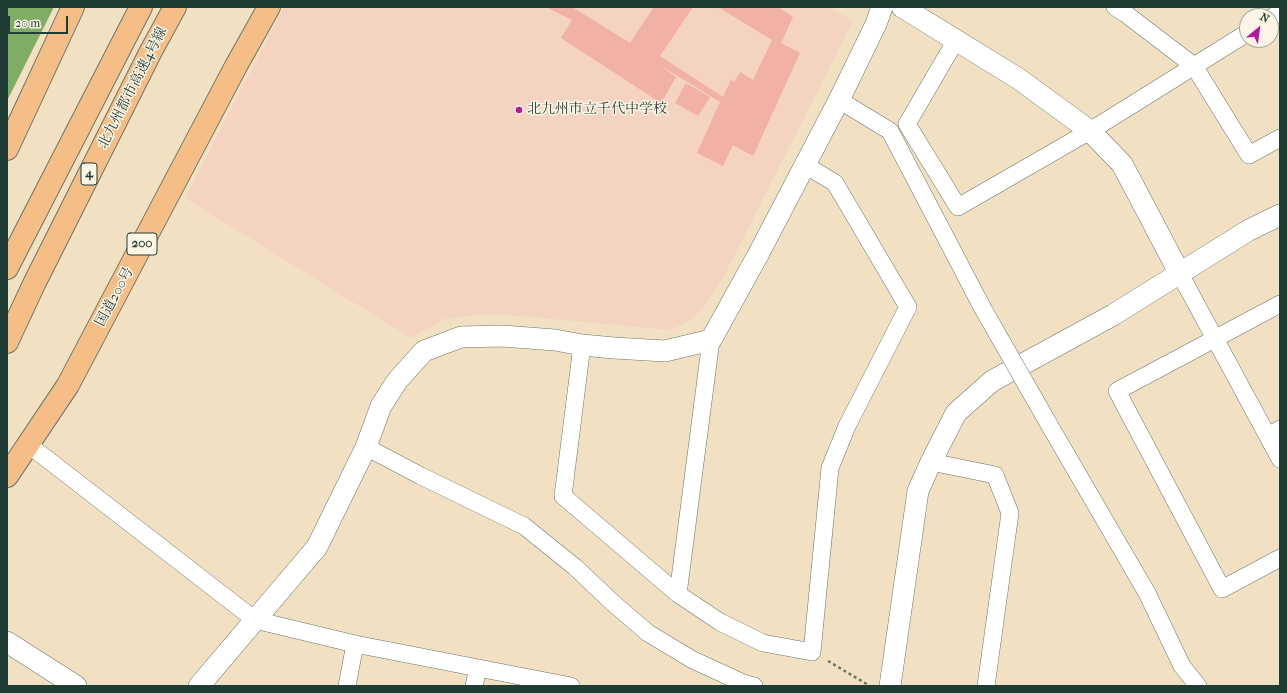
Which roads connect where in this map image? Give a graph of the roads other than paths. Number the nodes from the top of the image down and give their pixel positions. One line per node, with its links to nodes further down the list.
1 (74, 7): 14 (highway)
2 (142, 7): 17 (highway, 4)
3 (175, 7): 22 (highway, 北九州都市高速4号線 / 4)
4 (269, 7): 25 (highway, 国道200号 / 200)
5 (882, 7): 11 (street)
6 (902, 7): 9 (street)
7 (1124, 9): 10 (street)
8 (1239, 38): 10 (street)
9 (956, 40): 12 (street); 12 (street)
10 (1194, 66): 12 (street); 13 (street)
11 (839, 100): 15 (street); 44 (street, bridge)
12 (1090, 131): 18 (street)
13 (1280, 138)
14 (7, 149)
15 (805, 165): 21 (street); 31 (street)
16 (1280, 215): 18 (street)
17 (7, 268)
18 (1180, 274): 20 (street); 28 (street)
19 (1280, 304): 20 (street)
20 (1216, 338): 24 (street); 30 (street)
21 (711, 340): 23 (street); 31 (street)
22 (7, 342)
23 (582, 345): 26 (street); 31 (street)
24 (1274, 432): 27 (street)
25 (29, 445): 29 (highway, 国道200号 / 200); 32 (street)
26 (366, 447): 32 (street); 41 (street)
27 (1280, 459)
28 (931, 462): 42 (street); 43 (street)
29 (7, 476)
30 (1280, 558)
31 (678, 594)
32 (254, 620): 34 (street); 37 (street)
33 (7, 642): 36 (street)
34 (355, 644): 35 (street); 38 (street)
35 (478, 668): 39 (street); 40 (street)
36 (76, 686)
37 (199, 686)
38 (347, 686)
39 (474, 686)
40 (571, 686)
41 (754, 686)
42 (890, 686)
43 (986, 686)
44 (1198, 686)

